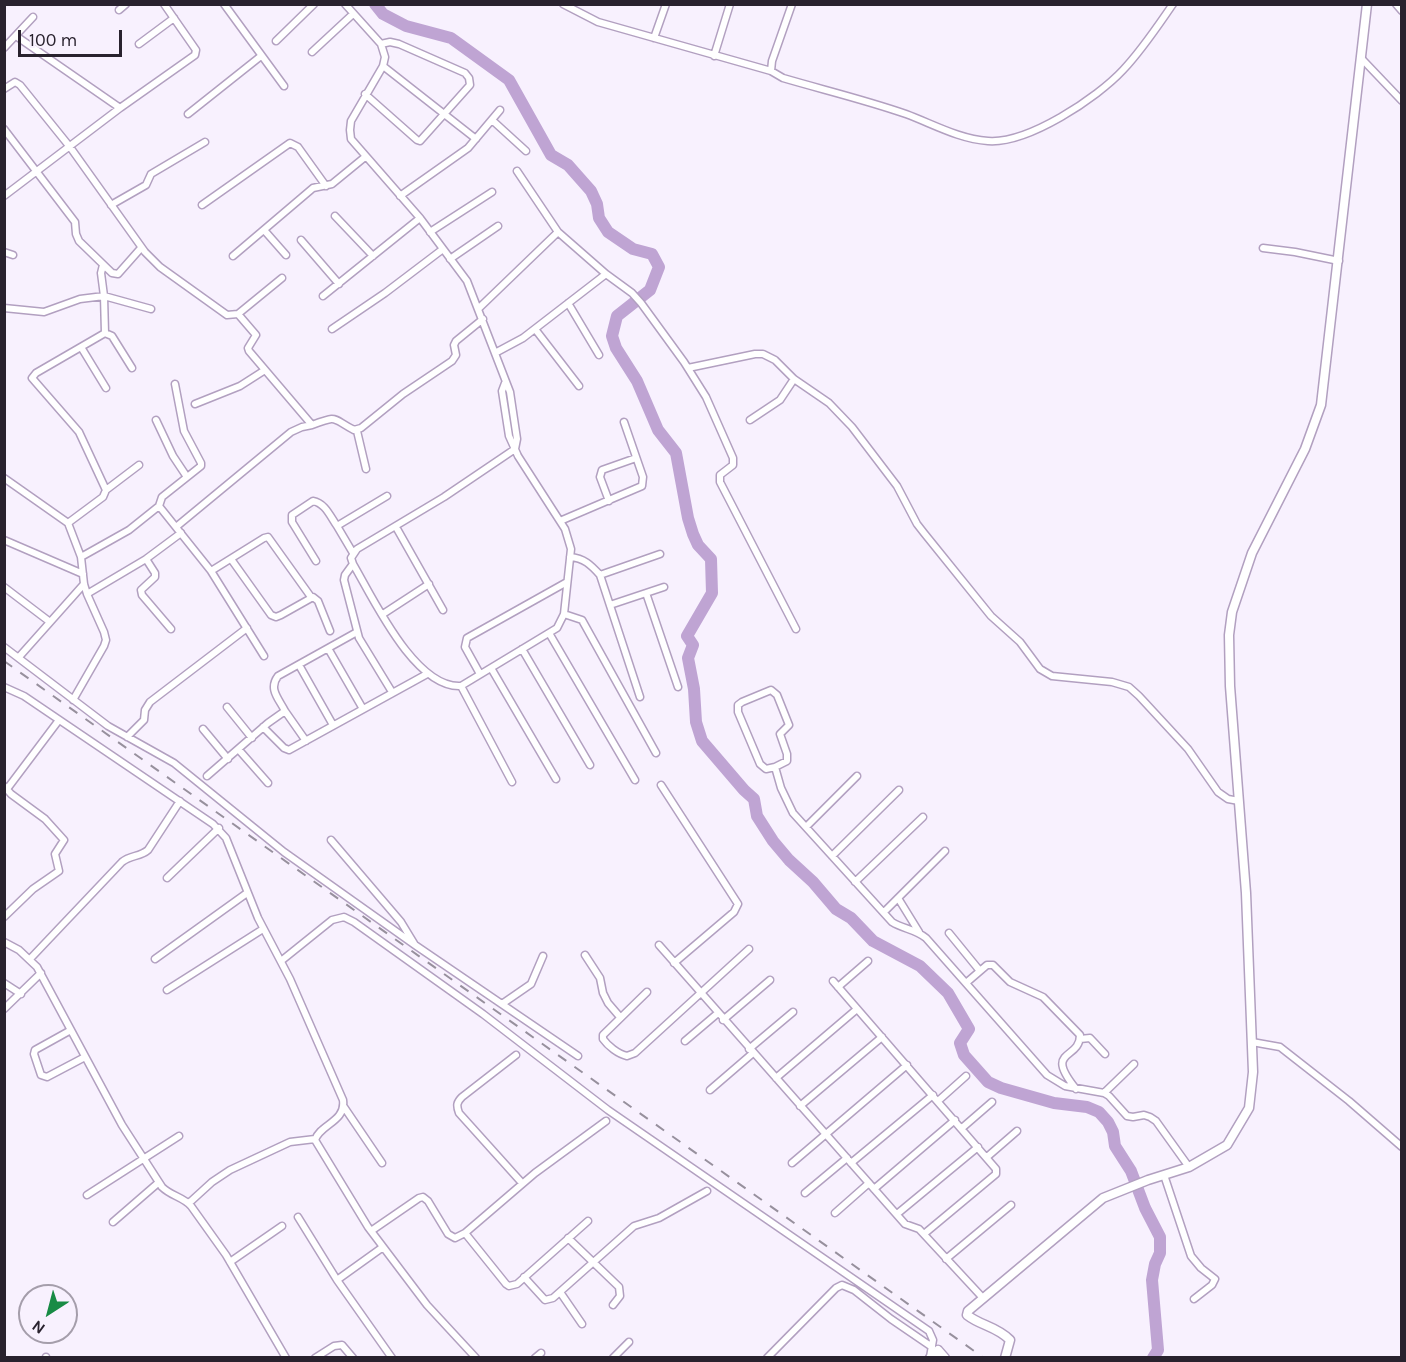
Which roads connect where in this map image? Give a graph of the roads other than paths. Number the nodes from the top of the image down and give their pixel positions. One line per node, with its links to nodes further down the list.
1 (126, 4): 13 (street)
2 (164, 4): 17 (street)
3 (224, 4): 25 (street)
4 (314, 4): 20 (street)
5 (345, 4): 15 (street)
6 (563, 4): 19 (street)
7 (666, 4): 19 (street)
8 (730, 4): 26 (street)
9 (792, 4): 29 (street)
10 (1173, 4): 29 (street)
11 (1367, 4): 27 (street)
12 (1396, 4): 14 (street)
13 (119, 10)
14 (1401, 11)
15 (353, 14): 22 (street); 24 (street)
16 (33, 17): 18 (street)
17 (174, 18): 21 (street); 34 (street)
18 (16, 36): 23 (street); 34 (street)
19 (654, 38): 26 (street)
20 (276, 41)
21 (139, 44)
22 (381, 44): 28 (street); 37 (street)
23 (4, 48)
24 (312, 52)
25 (261, 56): 30 (street); 36 (street)
26 (714, 56): 29 (street)
27 (1361, 58): 33 (street); 69 (street)
28 (383, 66): 32 (street); 37 (street)
29 (771, 71)
30 (284, 87)
31 (4, 89): 42 (street)
32 (365, 94): 37 (street); 44 (street)
33 (1401, 101)
34 (120, 108): 42 (street)
35 (500, 110): 38 (street)
36 (188, 114)
37 (444, 114): 40 (street)
38 (492, 120): 40 (street); 43 (street)
39 (4, 129): 46 (street)
40 (476, 139): 50 (street)
41 (205, 142): 52 (street)
42 (70, 147): 46 (street); 52 (street)
43 (526, 151)
44 (365, 157): 47 (street); 50 (street)
45 (517, 171): 58 (street)
46 (37, 172): 49 (street); 70 (street)
47 (326, 186): 51 (street); 56 (street)
48 (492, 192): 57 (street)
49 (4, 196)
50 (400, 196): 54 (street)
51 (202, 205)
52 (111, 206): 60 (street)
53 (335, 216): 67 (street)
54 (420, 218): 57 (street); 67 (street)
55 (498, 226): 68 (street)
56 (264, 230): 65 (street); 66 (street)
57 (430, 232): 62 (street)
58 (558, 232): 71 (street); 79 (street)
59 (301, 240): 73 (street)
60 (141, 248): 70 (street); 80 (street)
61 (1263, 248): 69 (street)
62 (443, 249): 68 (street); 82 (street)
63 (4, 252): 64 (street)
64 (13, 255)
65 (286, 255)
66 (233, 256)
67 (374, 256): 73 (street)
68 (450, 259): 79 (street)
69 (1339, 261): 187 (street)
70 (103, 265): 74 (street)
71 (606, 274): 76 (street); 89 (street)
72 (282, 278): 80 (street)
73 (339, 284): 75 (street)
74 (104, 296): 77 (street); 78 (street); 84 (street)
75 (323, 296)
76 (568, 303): 83 (street); 87 (street)
77 (4, 308)
78 (151, 309)
79 (478, 309): 81 (street)
80 (238, 314): 90 (street)
81 (483, 319): 86 (street); 100 (street)
82 (332, 329)
83 (535, 329): 86 (street); 93 (street)
84 (105, 333): 85 (street); 88 (street)
85 (81, 346): 94 (street); 107 (street)
86 (495, 353): 101 (street)
87 (599, 355)
88 (132, 368)
89 (688, 368): 91 (street); 143 (street)
90 (265, 370): 95 (street); 99 (street)
91 (794, 379): 97 (street); 187 (street)
92 (175, 384): 105 (street)
93 (579, 386)
94 (106, 388)
95 (195, 404)
96 (156, 420): 105 (street)
97 (750, 420)
98 (624, 422): 102 (street)
99 (312, 425): 100 (street); 115 (street)
100 (357, 431): 104 (street)
101 (514, 449): 111 (street); 114 (street)
102 (636, 458): 109 (street); 109 (street)
103 (139, 465): 107 (street)
104 (366, 469)
105 (187, 477): 110 (street)
106 (4, 478): 112 (street)
107 (106, 490): 112 (street)
108 (387, 496): 113 (street)
109 (609, 501): 111 (street)
110 (159, 506): 115 (street); 119 (street)
111 (560, 521): 120 (street)
112 (68, 523): 119 (street)
113 (337, 526): 117 (street); 123 (street)
114 (396, 527): 117 (street); 130 (street)
115 (179, 530): 122 (street); 125 (street)
116 (4, 540): 126 (street)
117 (353, 553): 124 (street)
118 (660, 554): 127 (street)
119 (81, 556): 126 (street)
120 (570, 557): 127 (street); 128 (street)
121 (231, 558): 125 (street); 135 (street); 135 (street)
122 (146, 559): 134 (street); 142 (street)
123 (316, 561)
124 (353, 564): 138 (street); 145 (street)
125 (211, 571): 141 (street)
126 (83, 574): 129 (street)
127 (600, 574): 136 (street)
128 (567, 582): 139 (street); 155 (street)
129 (84, 584): 134 (street); 140 (street)
130 (429, 584): 137 (street); 138 (street)
131 (4, 587): 140 (street)
132 (664, 587): 133 (street)
133 (646, 593): 136 (street); 158 (street)
134 (87, 594): 161 (street)
135 (311, 597): 144 (street)
136 (610, 605): 160 (street)
137 (443, 610)
138 (383, 614): 154 (street)
139 (564, 614): 146 (street); 173 (street)
140 (50, 622): 151 (street)
141 (247, 628): 150 (street); 169 (street)
142 (171, 629)
143 (796, 629)
144 (330, 631)
145 (357, 632): 149 (street); 159 (street)
146 (549, 633): 148 (street); 180 (street)
147 (4, 647): 151 (street)
148 (522, 649): 153 (street); 175 (street)
149 (329, 650): 152 (street); 163 (street)
150 (264, 656)
151 (19, 657): 161 (street)
152 (299, 665): 164 (street); 166 (street)
153 (490, 668): 155 (street); 179 (street)
154 (427, 674): 156 (street); 159 (street)
155 (480, 674): 156 (street)
156 (461, 686): 181 (street)
157 (4, 687): 165 (street)
158 (678, 687)
159 (392, 692): 163 (street)
160 (640, 697)
161 (73, 700): 169 (street)
162 (227, 707): 170 (street)
163 (363, 708): 166 (street)
164 (285, 711): 167 (street); 171 (street)
165 (59, 720): 184 (street); 186 (street)
166 (333, 725): 171 (street)
167 (263, 727): 170 (street); 171 (street)
168 (203, 729): 174 (street)
169 (127, 737): 204 (street)
170 (252, 738): 172 (street)
171 (306, 741)
172 (239, 750): 174 (street); 182 (street)
173 (656, 753)
174 (228, 759): 177 (street)
175 (590, 765)
176 (775, 767): 176 (street); 189 (street)
177 (207, 776)
178 (857, 776): 189 (street)
179 (556, 779)
180 (634, 780)
181 (512, 782)
182 (268, 783)
183 (661, 785): 213 (street)
184 (6, 788): 199 (street)
185 (899, 790): 193 (street)
186 (180, 801): 190 (street); 209 (street)
187 (1239, 801): 236 (street)
188 (923, 817): 195 (street)
189 (806, 827): 193 (street)
190 (219, 828): 194 (street); 196 (street)
191 (331, 840): 204 (street)
192 (945, 851): 197 (street)
193 (832, 855): 195 (street)
194 (167, 878)
195 (855, 882): 198 (street)
196 (247, 893): 200 (street); 210 (street)
197 (898, 898): 198 (street); 201 (street)
198 (884, 912): 201 (street)
199 (4, 917)
200 (263, 929): 211 (street); 221 (street)
201 (920, 933): 219 (street)
202 (949, 933): 214 (street)
203 (4, 942): 209 (street)
204 (415, 945): 225 (street)
205 (659, 945): 213 (street)
206 (749, 949): 224 (street)
207 (585, 955): 230 (street)
208 (543, 956): 225 (street)
209 (30, 959): 215 (street)
210 (155, 959)
211 (280, 961): 253 (street); 301 (street)
212 (868, 961): 220 (street)
213 (674, 963): 224 (street)
214 (980, 971): 219 (street); 234 (street)
215 (41, 973): 223 (street); 232 (street)
216 (770, 980): 231 (street)
217 (832, 981): 220 (street)
218 (4, 982): 223 (street)
219 (966, 983): 247 (street)
220 (838, 987): 227 (street)
221 (167, 990)
222 (647, 992): 230 (street)
223 (21, 994): 226 (street)
224 (701, 994): 229 (street); 230 (street)
225 (502, 1004): 240 (street)
226 (4, 1009)
227 (857, 1009): 233 (street); 245 (street)
228 (794, 1012): 237 (street)
229 (718, 1013): 231 (street); 235 (street)
230 (620, 1017)
231 (723, 1020): 237 (street)
232 (71, 1030): 241 (street); 241 (street)
233 (882, 1037): 243 (street); 252 (street)
234 (1080, 1039): 239 (street); 247 (street)
235 (685, 1041)
236 (1252, 1042): 262 (street); 268 (street)
237 (751, 1051): 245 (street); 246 (street)
238 (516, 1054): 272 (street)
239 (1105, 1054)
240 (578, 1056)
241 (85, 1057): 264 (street)
242 (1134, 1064): 248 (street)
243 (907, 1065): 249 (street); 258 (street)
244 (966, 1076): 250 (street)
245 (776, 1078): 252 (street)
246 (710, 1090)
247 (1076, 1090): 248 (street)
248 (1104, 1093): 268 (street)
249 (933, 1095): 250 (street); 265 (street)
250 (938, 1101): 254 (street)
251 (992, 1102): 256 (street)
252 (800, 1106): 258 (street)
253 (344, 1107): 260 (street); 266 (street)
254 (955, 1119): 256 (street); 273 (street)
255 (606, 1121): 272 (street)
256 (962, 1128): 261 (street)
257 (1017, 1131): 263 (street)
258 (825, 1134): 265 (street); 267 (street)
259 (179, 1136): 264 (street)
260 (315, 1139): 277 (street); 285 (street)
261 (978, 1147): 263 (street); 280 (street)
262 (1401, 1147)
263 (987, 1157): 287 (street)
264 (143, 1159): 270 (street); 276 (street)
265 (849, 1160): 271 (street); 275 (street)
266 (382, 1163)
267 (792, 1163)
268 (1189, 1167): 269 (street)
269 (1164, 1175): 296 (street); 297 (street)
270 (158, 1183): 277 (street); 283 (street)
271 (869, 1183): 273 (street); 279 (street)
272 (522, 1184): 286 (street)
273 (874, 1189): 280 (street)
274 (707, 1191): 292 (street)
275 (806, 1193)
276 (87, 1195)
277 (189, 1203): 291 (street)
278 (1011, 1205): 290 (street)
279 (835, 1213)
280 (897, 1214): 287 (street)
281 (298, 1217): 294 (street)
282 (588, 1221): 288 (street)
283 (113, 1222)
284 (282, 1226): 291 (street)
285 (371, 1231): 286 (street); 289 (street)
286 (465, 1233): 293 (street)
287 (924, 1234): 290 (street)
288 (568, 1238): 292 (street); 293 (street)
289 (383, 1247): 294 (street); 307 (street)
290 (946, 1259): 296 (street)
291 (230, 1262): 303 (street)
292 (594, 1262): 295 (street); 298 (street)
293 (524, 1277): 295 (street)
294 (337, 1281): 306 (street)
295 (560, 1292): 299 (street)
296 (982, 1297): 313 (street)
297 (1194, 1299)
298 (613, 1305)
299 (582, 1324)
300 (629, 1342): 309 (street)
301 (932, 1347): 310 (street); 311 (street)
302 (542, 1353): 308 (street)
303 (286, 1358)
304 (315, 1358): 305 (street)
305 (353, 1358)
306 (392, 1358)
307 (476, 1358)
308 (535, 1358)
309 (613, 1358)
310 (767, 1358)
311 (930, 1358): 312 (street)
312 (945, 1358)
313 (1005, 1358)

